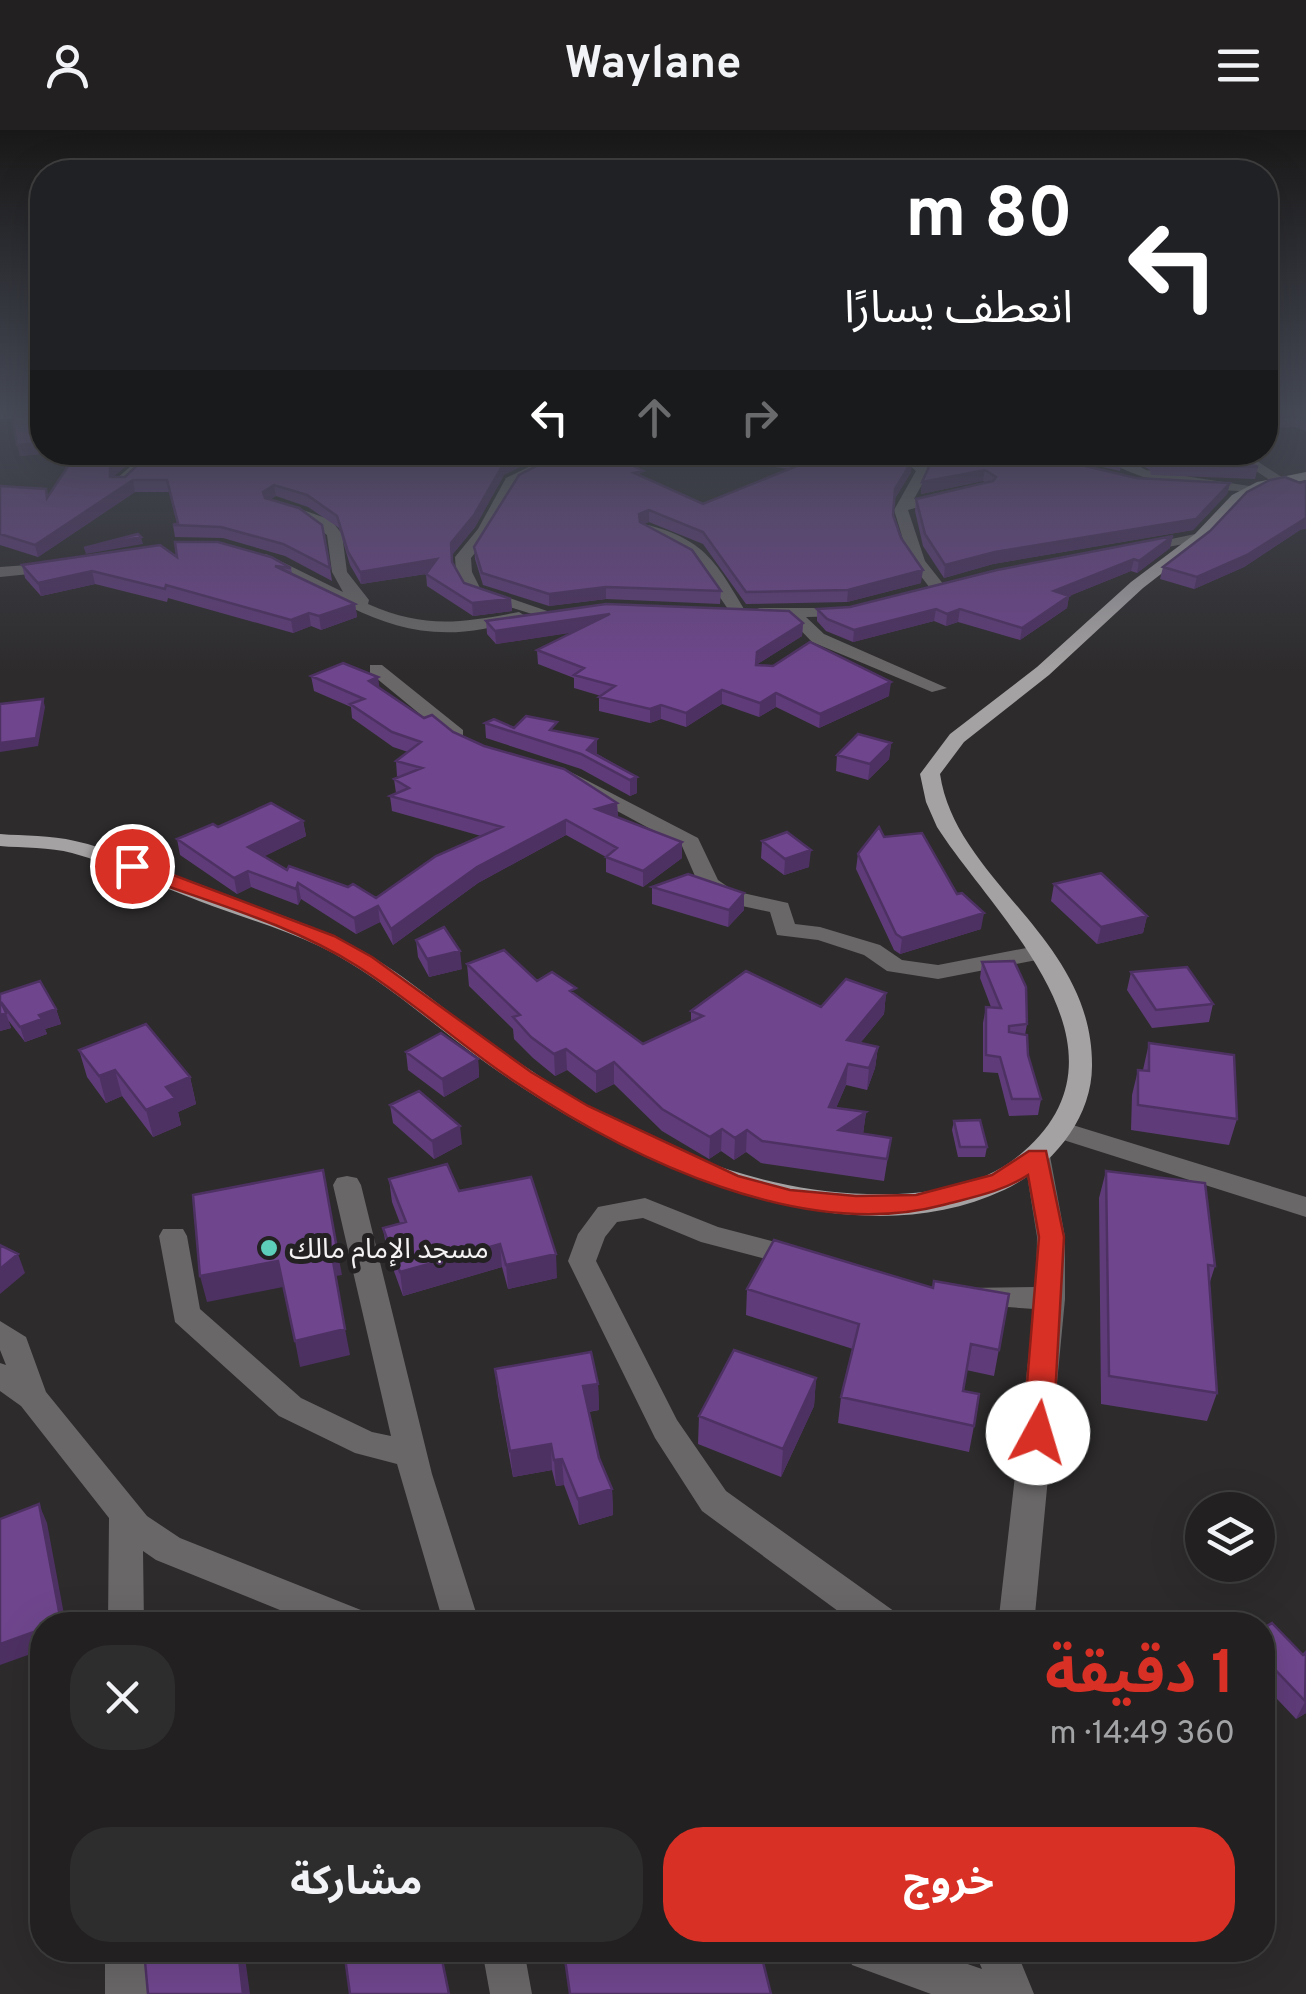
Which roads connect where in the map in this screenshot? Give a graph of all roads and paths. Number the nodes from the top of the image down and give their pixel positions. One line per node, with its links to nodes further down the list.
1 (502, 498): 18 (street)
2 (907, 498): 6 (street)
3 (939, 498): 6 (street)
4 (1237, 498): 8 (main road)
5 (275, 504): 18 (street)
6 (903, 505): 13 (street)
7 (648, 529): 16 (street)
8 (1200, 537): 9 (street); 24 (main road)
9 (1120, 550)
10 (241, 551): 18 (street)
11 (79, 564): 12 (street)
12 (0, 572)
13 (956, 581)
14 (862, 609): 17 (street)
15 (718, 611): 16 (street)
16 (738, 612): 17 (street)
17 (795, 614): 20 (street)
18 (381, 615)
19 (376, 669): 21 (street)
20 (938, 688)
21 (472, 744)
22 (540, 767): 24 (street)
23 (0, 840): 26 (main road)
24 (1042, 952): 25 (main road)
25 (1063, 1131): 26 (main road); 28 (street)
26 (1037, 1156): 32 (street)
27 (346, 1184): 36 (street)
28 (1306, 1207)
29 (174, 1236): 36 (street)
30 (826, 1265): 41 (street)
31 (942, 1294): 32 (street)
32 (1050, 1299): 42 (street)
33 (0, 1332): 35 (street)
34 (0, 1375): 35 (street)
35 (32, 1398): 37 (street)
36 (412, 1454): 40 (street)
37 (126, 1516): 38 (street); 39 (street)
38 (126, 1612)
39 (326, 1612)
40 (458, 1612)
41 (867, 1612)
42 (1017, 1612)
43 (126, 1962): 47 (street)
44 (505, 1962): 48 (street)
45 (901, 1962): 49 (street)
46 (999, 1962): 50 (street)
47 (126, 1994)
48 (510, 1994)
49 (990, 1994)
50 (1012, 1994)

